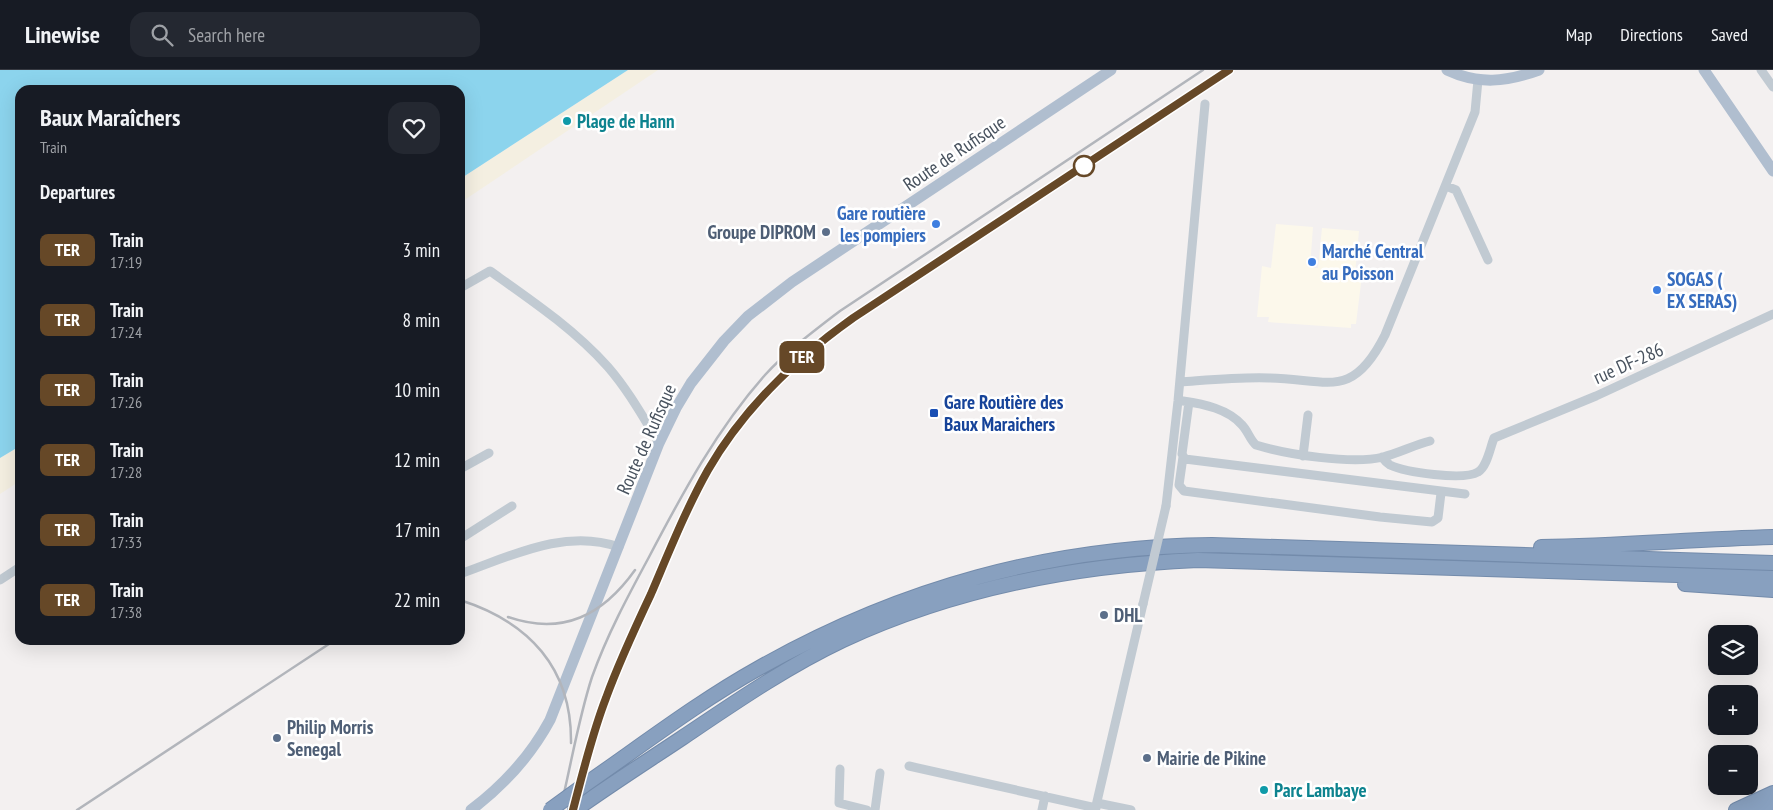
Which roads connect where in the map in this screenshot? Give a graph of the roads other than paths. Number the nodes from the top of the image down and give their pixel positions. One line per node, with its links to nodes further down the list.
1 (1111, 70): 19 (main road, Route de Rufisque)
2 (1447, 70): 6 (main road)
3 (1539, 70): 6 (main road)
4 (1704, 70): 9 (main road)
5 (1761, 70): 7 (street)
6 (1478, 80): 10 (street)
7 (1773, 87)
8 (1204, 104): 14 (street)
9 (1773, 170)
10 (1446, 186): 11 (street); 14 (street)
11 (1488, 260)
12 (465, 285): 19 (street)
13 (1773, 314): 23 (street, rue DF-286)
14 (1180, 382): 15 (street)
15 (1178, 400): 16 (street); 45 (street, bridge)
16 (1189, 402): 21 (street); 22 (street)
17 (1308, 415): 21 (street)
18 (1430, 441): 23 (street)
19 (659, 443): 30 (main road, Route de Rufisque)
20 (489, 452): 24 (street)
21 (1303, 456): 23 (street)
22 (1183, 457): 25 (street); 25 (street)
23 (1382, 457)
24 (465, 466)
25 (1441, 493): 26 (street)
26 (1464, 494)
27 (512, 506): 28 (street)
28 (465, 536)
29 (1773, 537): 31 (highway)
30 (619, 547): 34 (street); 47 (main road, Route de Rufisque)
31 (1502, 554): 32 (highway); 48 (highway, bridge)
32 (1773, 563)
33 (15, 570): 37 (street)
34 (465, 572)
35 (1636, 574): 36 (highway); 38 (highway); 46 (highway)
36 (1773, 578)
37 (0, 580)
38 (1773, 590)
39 (909, 766): 43 (street)
40 (840, 769): 49 (street)
41 (880, 773): 50 (street)
42 (1773, 793): 53 (highway)
43 (1044, 796): 45 (street); 51 (street)
44 (1773, 805): 54 (highway)
45 (1096, 807): 52 (street)
46 (576, 809)
47 (471, 810)
48 (550, 810)
49 (867, 810)
50 (875, 810)
51 (1042, 810)
52 (1130, 810)
53 (1736, 810)
54 (1761, 810)

